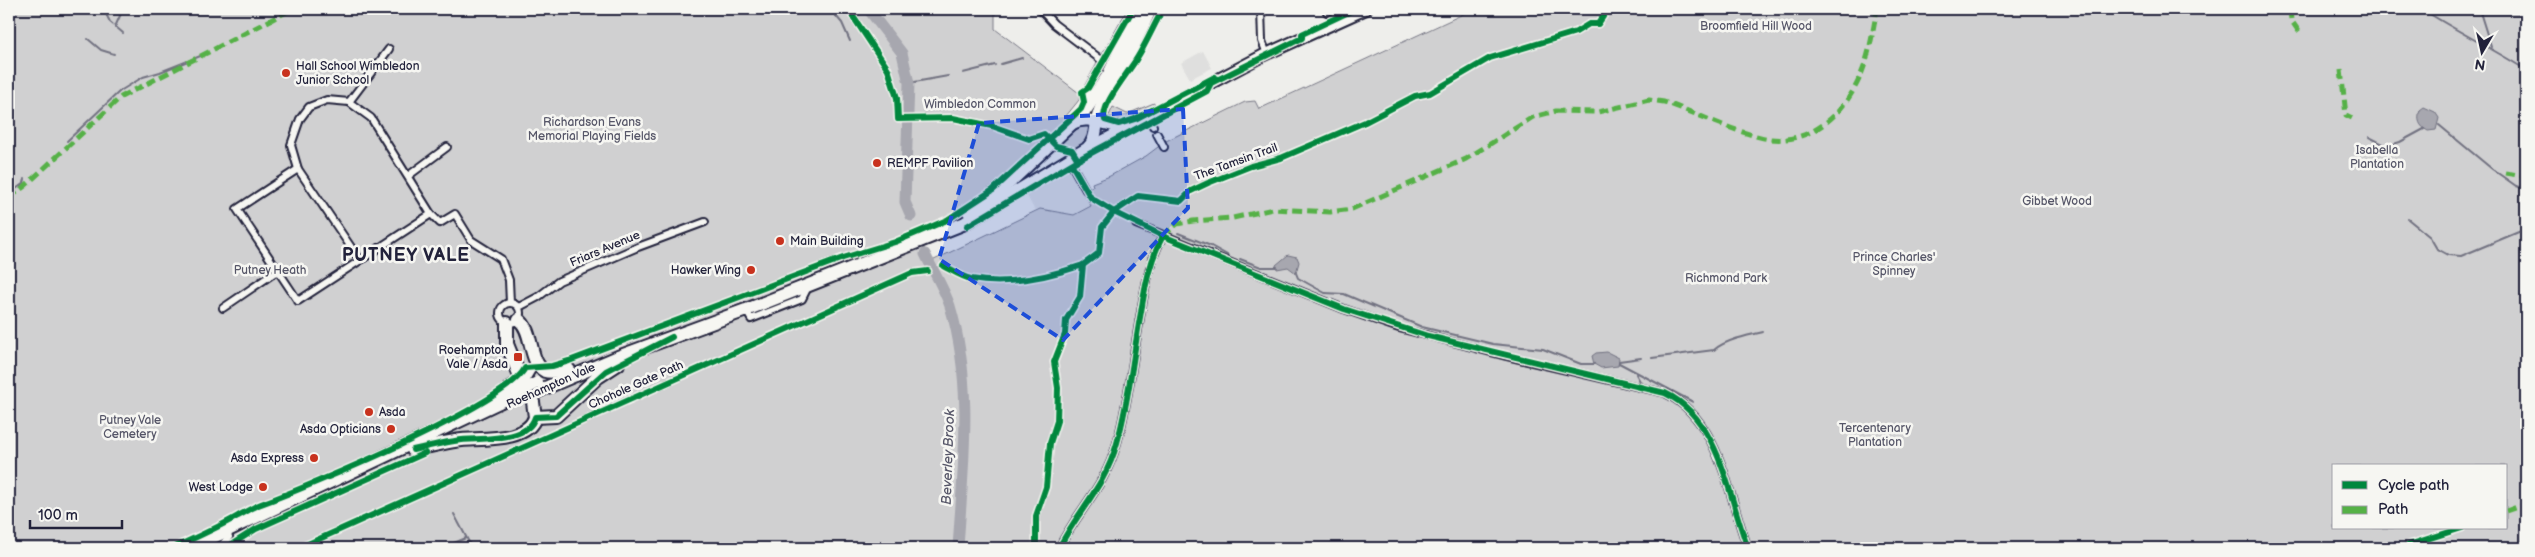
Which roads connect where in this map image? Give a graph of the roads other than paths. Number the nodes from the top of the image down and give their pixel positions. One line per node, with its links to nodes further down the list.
1 (1040, 9): 12 (street)
2 (1133, 9): 12 (street)
3 (1141, 9): 14 (highway)
4 (1150, 9): 15 (highway)
5 (1261, 9): 11 (street)
6 (1326, 9): 7 (street)
7 (1334, 9)
8 (1366, 9): 9 (main road)
9 (1348, 12): 11 (main road)
10 (389, 49): 13 (street)
11 (1267, 54): 17 (main road)
12 (1104, 62): 14 (street)
13 (349, 102): 23 (street); 24 (street)
14 (1090, 105): 16 (highway)
15 (1097, 123): 16 (main road); 17 (main road); 21 (highway)
16 (1073, 124): 27 (highway)
17 (1130, 126): 21 (main road)
18 (1157, 134): 19 (street)
19 (1164, 147)
20 (447, 148): 24 (street)
21 (1087, 149): 22 (highway)
22 (1069, 160): 25 (street); 27 (highway)
23 (298, 169): 31 (street); 32 (street)
24 (408, 176): 26 (street)
25 (1086, 190)
26 (431, 214): 31 (street); 33 (street)
27 (963, 220): 36 (highway, Roehampton Vale); 38 (highway, Roehampton Vale)
28 (705, 222): 35 (street, Friars Avenue)
29 (1136, 224): 30 (street)
30 (1163, 236): 48 (street); 49 (street)
31 (359, 259): 32 (street)
32 (277, 271): 34 (street)
33 (510, 303): 35 (street); 35 (street)
34 (224, 308)
35 (515, 317): 37 (highway); 39 (highway)
36 (672, 337): 40 (highway, Roehampton Vale); 42 (highway)
37 (533, 353): 38 (highway); 39 (highway)
38 (569, 370): 40 (highway, Roehampton Vale)
39 (524, 371): 41 (highway, bridge)
40 (536, 392): 41 (highway, Roehampton Vale); 42 (highway)
41 (502, 400): 43 (highway, Roehampton Vale); 45 (highway)
42 (535, 418): 43 (highway)
43 (412, 450): 44 (highway, Roehampton Vale)
44 (228, 537): 45 (highway, Roehampton Vale); 47 (street)
45 (207, 544): 46 (highway)
46 (190, 548)
47 (219, 548)
48 (1059, 548)
49 (1748, 548)

